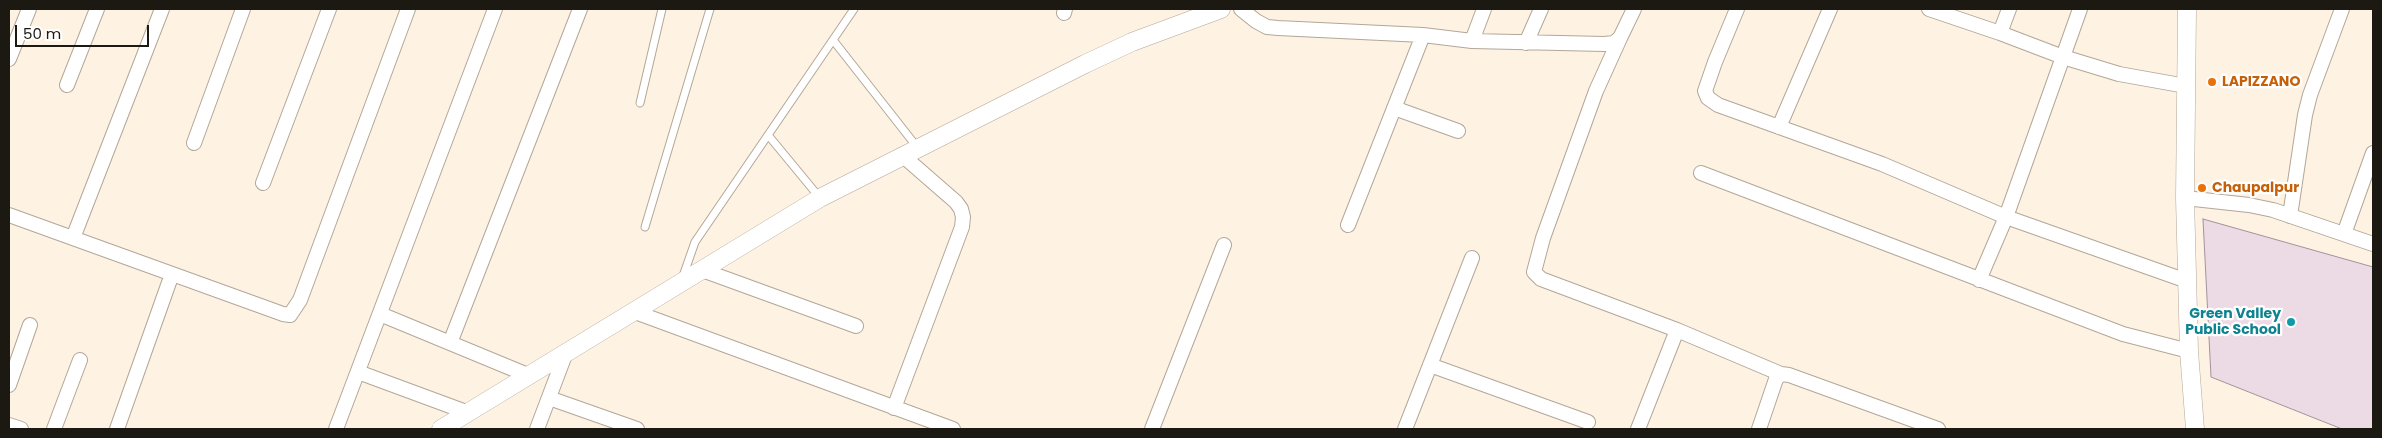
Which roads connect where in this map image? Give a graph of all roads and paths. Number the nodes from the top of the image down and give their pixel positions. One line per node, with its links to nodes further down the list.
1 (29, 9): 31 (street)
2 (97, 9): 32 (street)
3 (162, 9): 52 (street)
4 (243, 9): 39 (street)
5 (329, 9): 43 (street)
6 (408, 9): 57 (street)
7 (495, 9): 62 (street)
8 (580, 9): 66 (street)
9 (662, 9): 34 (lane)
10 (710, 9): 50 (lane)
11 (854, 9): 27 (lane)
12 (1221, 9): 40 (street)
13 (1241, 9): 25 (street)
14 (1484, 9): 28 (street)
15 (1541, 9): 29 (street)
16 (1634, 9): 26 (street)
17 (1736, 9): 36 (street)
18 (1830, 9): 36 (street)
19 (1929, 9): 24 (street)
20 (2009, 9): 24 (street)
21 (2080, 9): 30 (street)
22 (2187, 9): 33 (street)
23 (2342, 9): 47 (street)
24 (2000, 33): 30 (street)
25 (1423, 35): 28 (street); 35 (street)
26 (1620, 38): 29 (street); 65 (street)
27 (833, 40): 38 (lane); 40 (lane)
28 (1472, 40): 29 (street)
29 (1526, 43)
30 (2063, 57): 33 (street); 48 (street)
31 (9, 59)
32 (67, 84)
33 (2186, 86): 45 (street)
34 (640, 103)
35 (1394, 108): 37 (street); 49 (street)
36 (1779, 127): 48 (street)
37 (1458, 131)
38 (768, 135): 44 (lane); 60 (lane)
39 (194, 143)
40 (910, 151): 44 (street); 76 (street)
41 (2373, 153): 51 (street)
42 (1701, 173): 58 (street)
43 (263, 183)
44 (820, 198): 56 (street)
45 (2185, 198): 47 (street); 59 (street)
46 (9, 215): 52 (street)
47 (2290, 216): 51 (street)
48 (2006, 217): 58 (street); 59 (street)
49 (1348, 225)
50 (645, 227)
51 (2344, 234): 53 (street)
52 (73, 238): 57 (street)
53 (2373, 244)
54 (1224, 245): 88 (street)
55 (1472, 258): 70 (street)
56 (702, 270): 60 (street); 64 (street)
57 (172, 274): 82 (street)
58 (1979, 280): 67 (street)
59 (2187, 281): 67 (street)
60 (680, 284): 61 (street)
61 (635, 312): 68 (street); 76 (street)
62 (380, 314): 66 (street); 71 (street)
63 (30, 325): 74 (street)
64 (856, 326)
65 (1677, 330): 72 (street); 90 (street)
66 (450, 343): 73 (street)
67 (2189, 351): 93 (street)
68 (565, 355): 73 (street); 75 (street)
69 (80, 360): 81 (street)
70 (1430, 365): 78 (street); 89 (street)
71 (358, 372): 77 (street); 83 (street)
72 (1781, 374): 91 (street); 92 (street)
73 (530, 376): 77 (street)
74 (9, 385)
75 (549, 398): 85 (street); 86 (street)
76 (894, 408): 87 (street)
77 (469, 413): 84 (street)
78 (1588, 422)
79 (9, 425): 80 (street)
80 (21, 429)
81 (54, 429)
82 (117, 429)
83 (336, 429)
84 (441, 429)
85 (538, 429)
86 (637, 429)
87 (953, 429)
88 (1152, 429)
89 (1405, 429)
90 (1638, 429)
91 (1759, 429)
92 (1938, 429)
93 (2195, 429)

